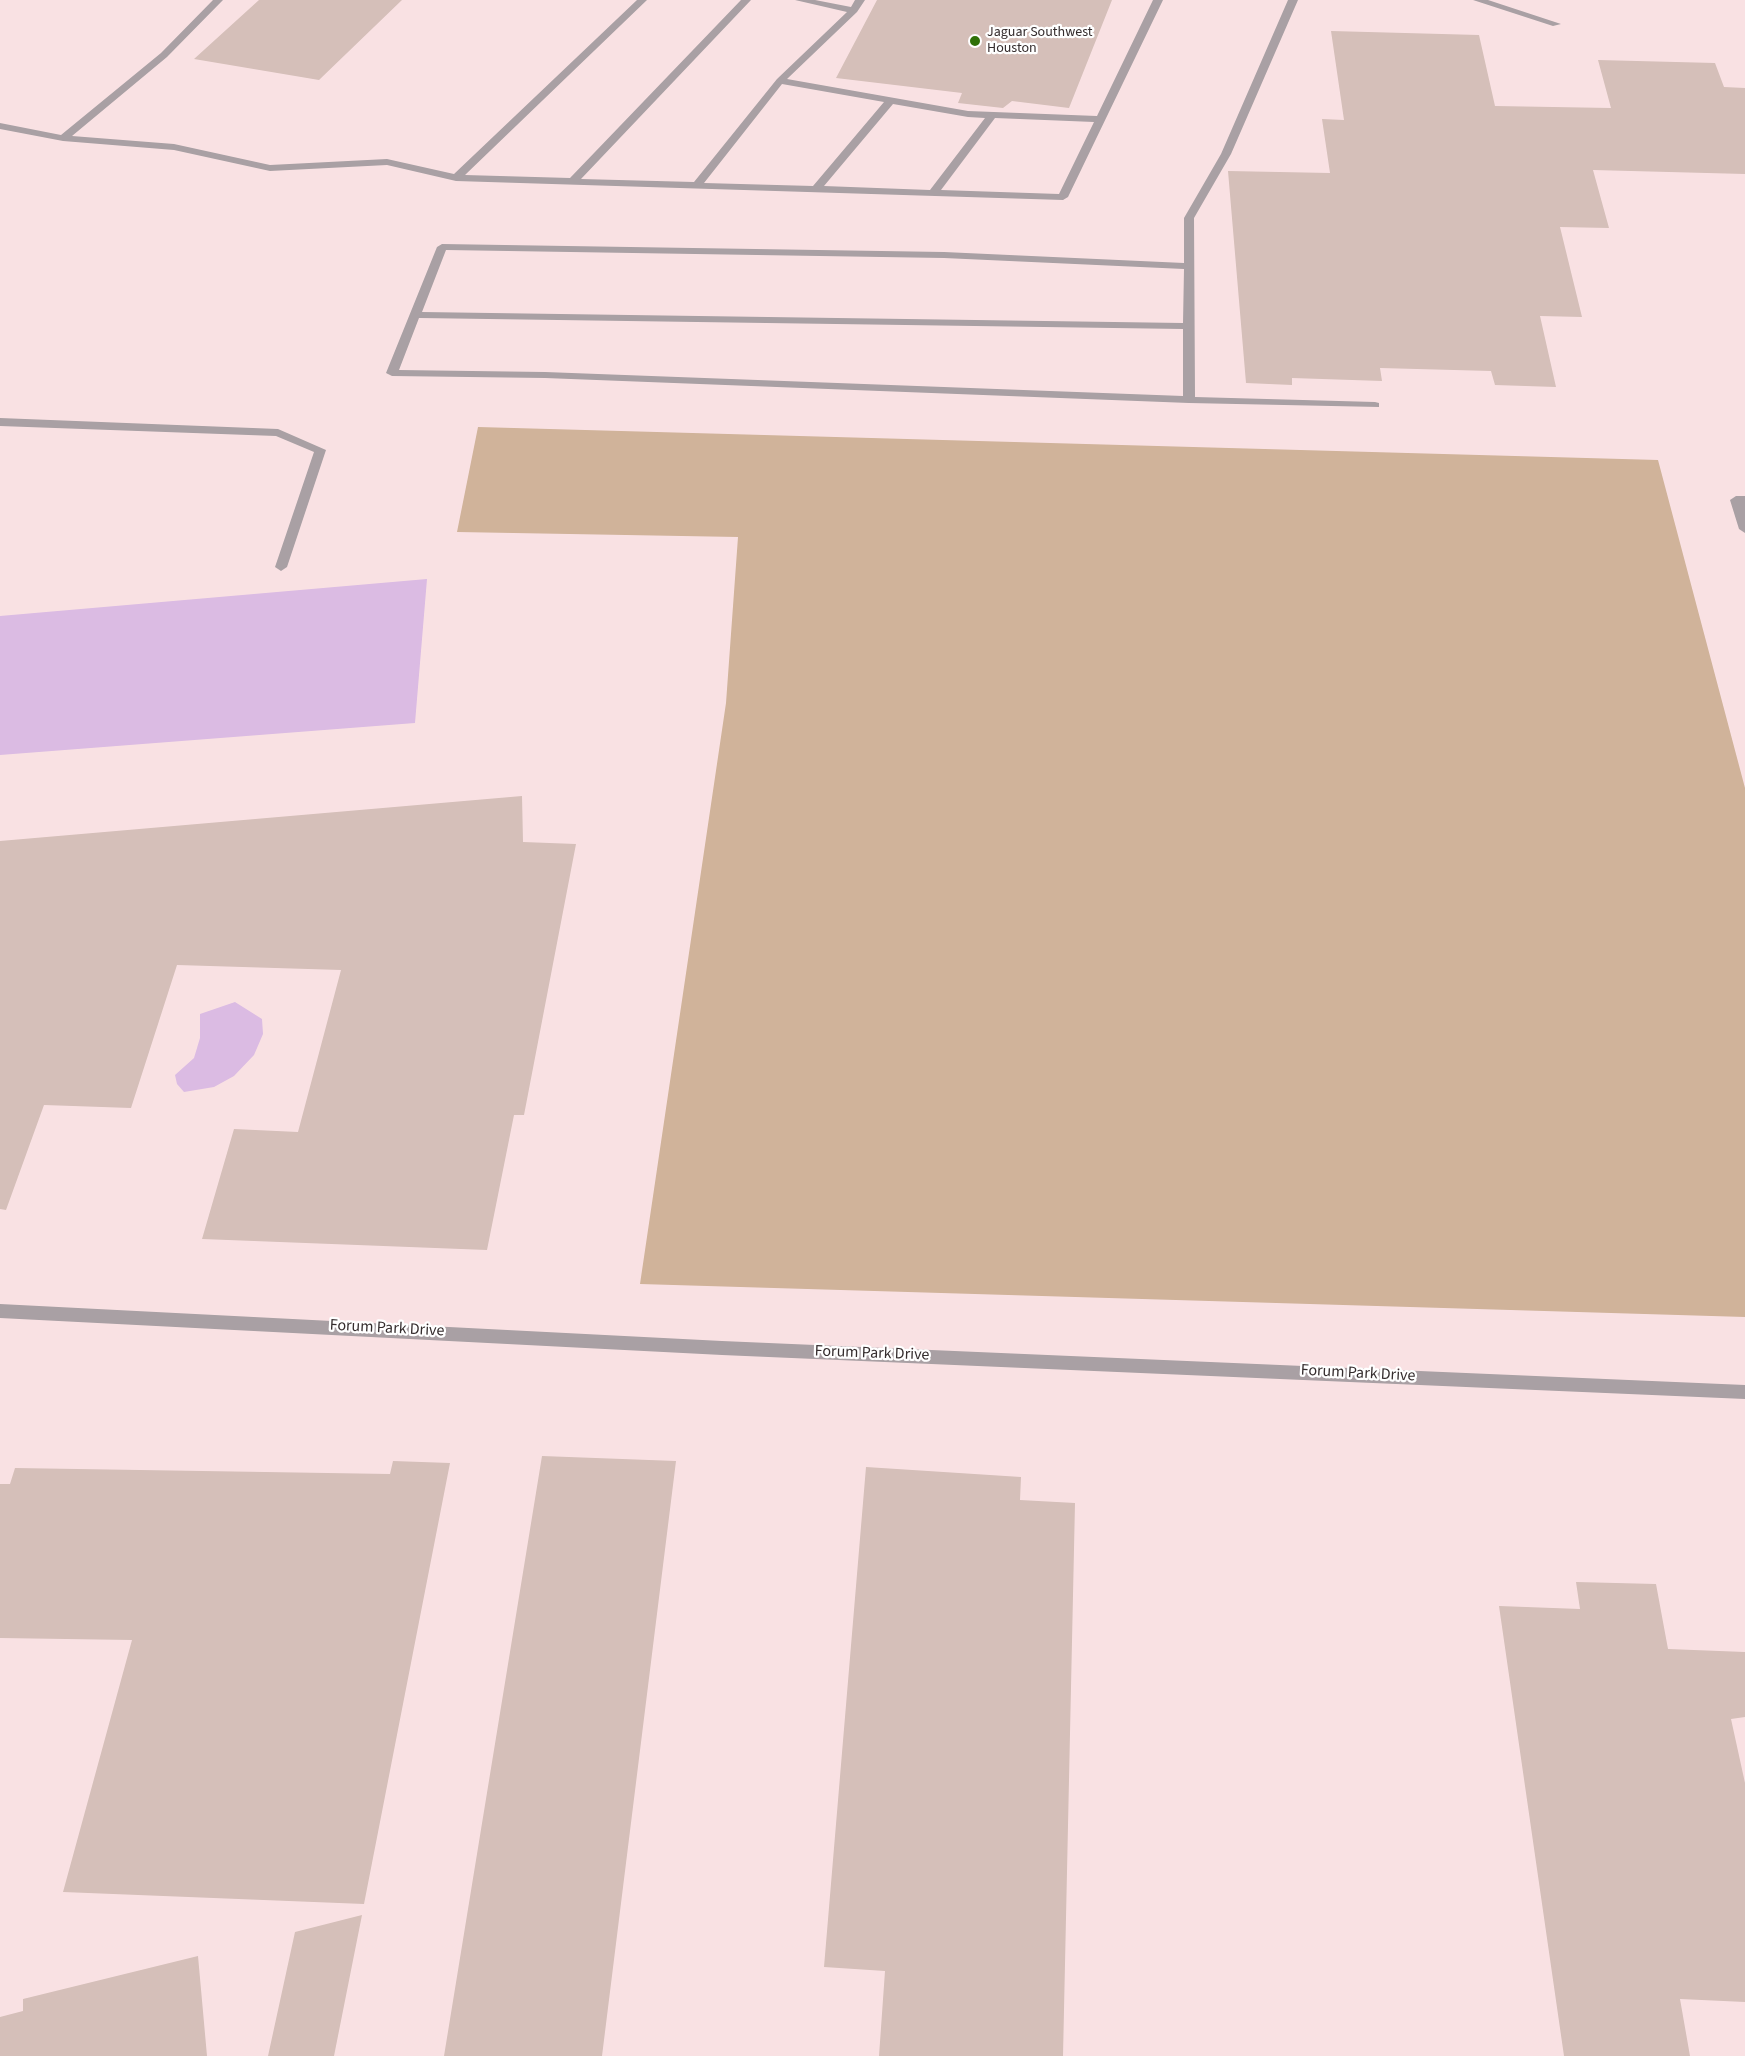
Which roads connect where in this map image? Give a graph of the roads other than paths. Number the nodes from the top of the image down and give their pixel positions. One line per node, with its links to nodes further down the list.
1 (218, 0): 16 (street)
2 (642, 0): 17 (street)
3 (746, 0): 18 (street)
4 (800, 0): 9 (street)
5 (860, 0): 9 (street)
6 (1158, 0): 14 (street)
7 (1293, 0): 22 (street)
8 (1478, 0): 10 (street)
9 (854, 10): 11 (street)
10 (1556, 24)
11 (780, 81): 12 (street); 19 (street)
12 (890, 101): 13 (street); 20 (street)
13 (992, 115): 14 (street); 21 (street)
14 (1101, 119): 21 (street)
15 (0, 126): 16 (street)
16 (63, 138): 17 (street)
17 (456, 178): 18 (street)
18 (572, 182): 19 (street)
19 (696, 186): 20 (street)
20 (816, 189): 21 (street)
21 (933, 193)
22 (1188, 266): 23 (street); 24 (street)
23 (415, 315): 24 (street); 25 (street)
24 (1189, 326): 25 (street)
25 (1189, 400): 26 (street)
26 (1375, 405)
27 (0, 422): 30 (street)
28 (1745, 500): 29 (street)
29 (1745, 529)
30 (281, 567)
31 (0, 1311): 32 (street, Forum Park Drive)
32 (1745, 1392)

